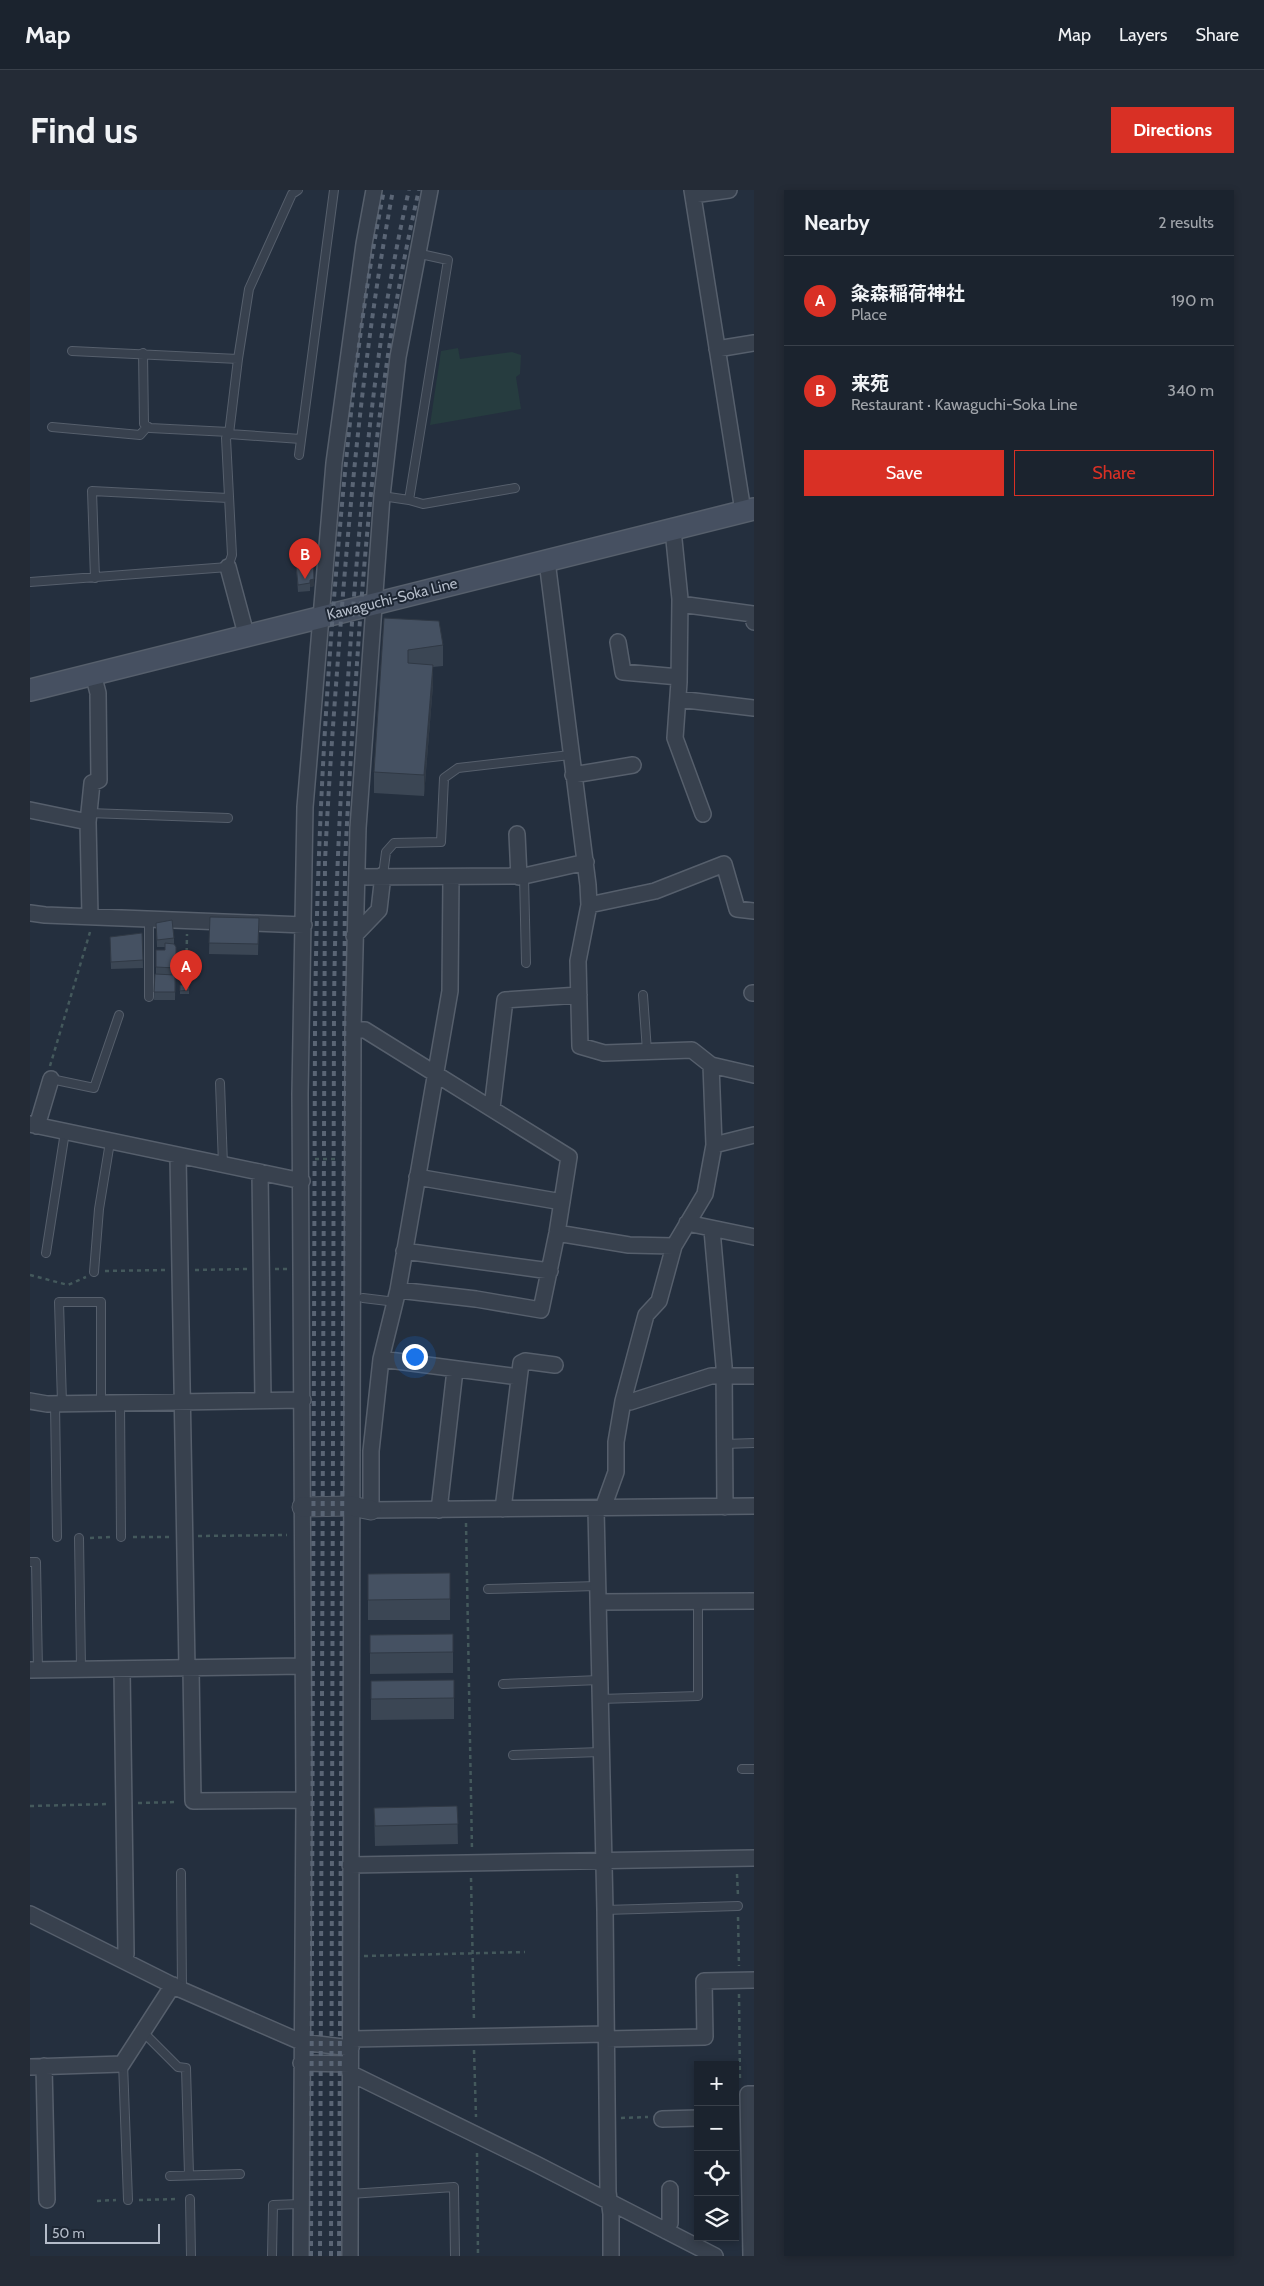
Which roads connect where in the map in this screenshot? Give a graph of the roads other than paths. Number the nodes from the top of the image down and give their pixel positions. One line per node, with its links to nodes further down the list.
1 (298, 190): 12 (lane)
2 (334, 190): 16 (lane)
3 (374, 190): 30 (street)
4 (430, 190): 7 (street)
5 (730, 190): 6 (street)
6 (692, 193): 9 (street)
7 (416, 253): 19 (street); 21 (lane)
8 (754, 342): 9 (street)
9 (717, 348): 22 (street)
10 (72, 351): 11 (lane)
11 (143, 353): 12 (lane); 14 (lane)
12 (238, 359): 15 (lane)
13 (52, 427): 14 (lane)
14 (147, 427): 15 (lane)
15 (229, 433): 16 (lane); 20 (lane)
16 (301, 439): 17 (lane)
17 (299, 455)
18 (515, 488): 21 (lane)
19 (382, 496): 21 (lane); 28 (street)
20 (228, 498): 25 (lane); 26 (lane)
21 (409, 500)
22 (748, 510): 23 (main road, Kawaguchi-Soka Line)
23 (673, 530): 24 (main road, Kawaguchi-Soka Line); 29 (street)
24 (547, 561): 28 (main road, Kawaguchi-Soka Line); 39 (street)
25 (228, 568): 26 (lane); 32 (street)
26 (95, 578): 27 (lane)
27 (30, 582)
28 (374, 603): 30 (main road, Kawaguchi-Soka Line); 49 (street)
29 (680, 604): 31 (street); 35 (street)
30 (322, 617): 32 (main road, Kawaguchi-Soka Line); 57 (street)
31 (754, 622)
32 (246, 634): 34 (main road, Kawaguchi-Soka Line)
33 (618, 642): 35 (street)
34 (93, 674): 36 (main road, Kawaguchi-Soka Line); 44 (street)
35 (679, 677): 37 (street)
36 (30, 690)
37 (678, 700): 38 (street); 43 (street)
38 (754, 708)
39 (570, 755): 41 (street); 48 (lane)
40 (633, 764): 41 (street)
41 (573, 775): 47 (street)
42 (30, 810): 44 (street)
43 (703, 814)
44 (89, 818): 45 (lane); 55 (street)
45 (228, 818)
46 (518, 834): 50 (street)
47 (586, 862): 50 (street); 52 (street)
48 (384, 875): 49 (street); 51 (street); 58 (street)
49 (357, 877): 58 (street)
50 (522, 877): 51 (street); 59 (lane)
51 (451, 878): 67 (street)
52 (589, 905): 53 (street); 60 (street)
53 (754, 911)
54 (30, 913): 55 (street)
55 (91, 916): 56 (street)
56 (149, 919): 57 (street); 62 (lane)
57 (304, 925): 81 (street)
58 (354, 936): 64 (street)
59 (526, 963)
60 (579, 995): 65 (street); 71 (street)
61 (643, 995): 65 (lane)
62 (149, 997)
63 (119, 1015): 69 (lane)
64 (354, 1030): 67 (street); 110 (street)
65 (647, 1051): 66 (street)
66 (711, 1065): 68 (street); 76 (street)
67 (436, 1073): 71 (street); 80 (street)
68 (754, 1075)
69 (51, 1079): 72 (street)
70 (220, 1083): 78 (lane)
71 (492, 1108): 82 (street)
72 (33, 1125): 73 (street)
73 (65, 1132): 75 (street); 89 (lane)
74 (754, 1136): 76 (street)
75 (110, 1142): 77 (street); 91 (lane)
76 (714, 1145): 83 (street)
77 (178, 1156): 78 (street); 103 (street)
78 (223, 1165): 79 (street)
79 (260, 1172): 81 (street); 100 (street)
80 (417, 1177): 82 (street); 88 (street)
81 (302, 1181): 101 (street)
82 (562, 1202): 85 (street)
83 (687, 1223): 84 (street); 87 (street)
84 (712, 1230): 86 (street); 97 (street)
85 (557, 1233): 87 (street); 90 (street)
86 (754, 1237)
87 (674, 1246): 104 (street)
88 (404, 1251): 90 (street); 92 (street)
89 (46, 1253)
90 (550, 1271): 92 (street)
91 (94, 1272)
92 (397, 1296): 93 (lane); 94 (street)
93 (363, 1298)
94 (381, 1359): 96 (street); 116 (street)
95 (555, 1365): 99 (street)
96 (455, 1370): 99 (street); 117 (street)
97 (724, 1376): 98 (street); 104 (street); 108 (street)
98 (754, 1376)
99 (519, 1377): 115 (street)
100 (263, 1400): 101 (street); 103 (street)
101 (302, 1400): 112 (street)
102 (30, 1401): 107 (street)
103 (181, 1401): 106 (street); 129 (street)
104 (623, 1401): 114 (street)
105 (101, 1402): 106 (street); 107 (street); 107 (lane)
106 (120, 1402): 118 (lane)
107 (58, 1403): 119 (lane)
108 (724, 1444): 109 (lane); 113 (street)
109 (754, 1444)
110 (351, 1506): 112 (street); 116 (street); 142 (street)
111 (754, 1506): 113 (street)
112 (302, 1507): 127 (street)
113 (725, 1507): 114 (street)
114 (600, 1508): 115 (street); 122 (street)
115 (503, 1509): 117 (street)
116 (371, 1510): 117 (street)
117 (439, 1510)
118 (121, 1537)
119 (57, 1538)
120 (79, 1538): 128 (lane)
121 (30, 1562): 130 (lane)
122 (597, 1586): 123 (lane); 126 (street)
123 (488, 1589)
124 (754, 1600): 125 (street)
125 (698, 1601): 126 (street); 134 (lane)
126 (598, 1602): 132 (street)
127 (303, 1666): 129 (street); 139 (street)
128 (81, 1668): 130 (street); 131 (street)
129 (189, 1668): 131 (street); 139 (street)
130 (34, 1670)
131 (122, 1670): 147 (street)
132 (600, 1680): 133 (lane); 134 (street)
133 (504, 1684)
134 (600, 1699): 135 (street)
135 (600, 1752): 136 (lane); 141 (street)
136 (513, 1755)
137 (742, 1769): 138 (lane)
138 (754, 1769)
139 (304, 1800): 152 (street)
140 (754, 1858): 141 (street)
141 (602, 1861): 142 (street); 145 (street)
142 (350, 1866): 153 (street)
143 (181, 1873): 149 (lane)
144 (738, 1906): 145 (lane)
145 (605, 1910): 151 (street)
146 (30, 1914): 147 (street)
147 (123, 1960): 149 (street)
148 (754, 1980): 151 (street)
149 (177, 1988): 150 (street); 152 (street)
150 (143, 2032): 154 (street); 163 (lane)
151 (606, 2036): 153 (street); 170 (street)
152 (301, 2042): 153 (street); 155 (street)
153 (350, 2043): 157 (street)
154 (124, 2063): 156 (street); 169 (lane)
155 (300, 2063): 157 (street); 172 (street)
156 (37, 2066): 168 (street)
157 (350, 2069): 166 (street); 170 (street)
158 (754, 2094): 159 (street)
159 (742, 2117): 171 (street)
160 (694, 2118): 161 (street)
161 (662, 2119)
162 (240, 2174): 163 (lane)
163 (189, 2175): 164 (lane)
164 (170, 2176)
165 (670, 2188): 173 (street)
166 (350, 2194): 177 (street); 178 (lane)
167 (190, 2199): 174 (lane)
168 (47, 2200)
169 (128, 2200)
170 (608, 2201): 173 (street); 179 (street)
171 (752, 2201): 181 (street)
172 (300, 2204): 175 (lane); 176 (street)
173 (666, 2231): 180 (street)
174 (191, 2256)
175 (272, 2256)
176 (300, 2256)
177 (350, 2256)
178 (455, 2256)
179 (611, 2256)
180 (715, 2256)
181 (751, 2256)

